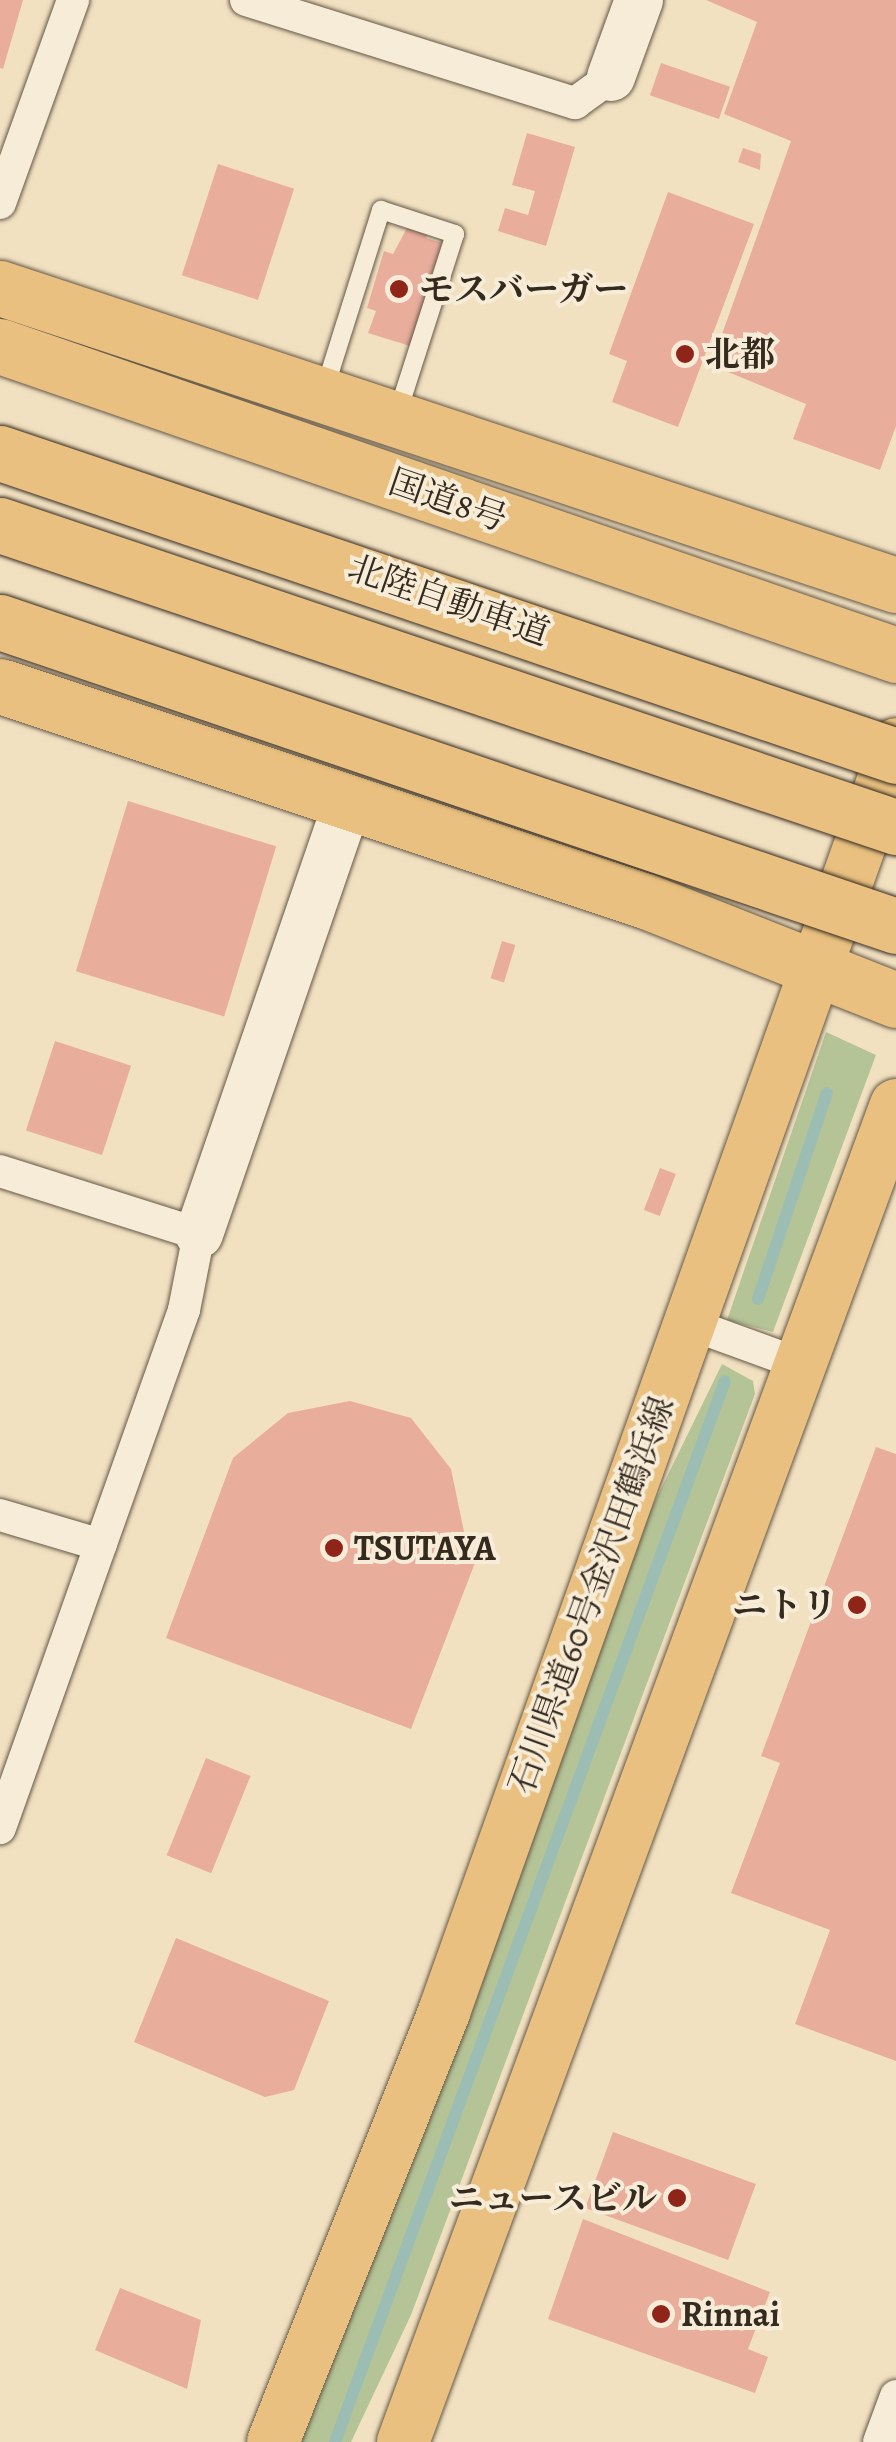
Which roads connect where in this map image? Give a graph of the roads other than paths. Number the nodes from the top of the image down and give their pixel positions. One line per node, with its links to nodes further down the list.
1 (73, 0): 6 (street)
2 (246, 0): 4 (street)
3 (639, 0): 5 (street)
4 (343, 14): 5 (street)
5 (611, 77)
6 (0, 204)
7 (0, 288): 9 (highway)
8 (0, 346): 15 (highway, 国道8号)
9 (322, 396): 10 (highway); 10 (lane)
10 (396, 421): 13 (highway)
11 (0, 453): 18 (highway, 北陸自動車道, bridge)
12 (0, 525): 20 (highway, 北陸自動車道, bridge)
13 (896, 585)
14 (0, 622): 21 (highway, bridge)
15 (896, 655)
16 (0, 686): 19 (highway)
17 (896, 744): 22 (main road, 石川県道60号金沢田鶴浜線)
18 (896, 756)
19 (347, 805): 22 (highway); 26 (street)
20 (896, 828)
21 (896, 926)
22 (817, 970): 23 (highway); 27 (main road, 石川県道60号金沢田鶴浜線)
23 (896, 1000)
24 (896, 1105): 28 (main road)
25 (0, 1171): 26 (street)
26 (199, 1234): 30 (street)
27 (690, 1324): 28 (street); 33 (main road, 石川県道60号金沢田鶴浜線)
28 (800, 1364): 34 (main road)
29 (0, 1515): 30 (street)
30 (101, 1546): 31 (street)
31 (3, 1810)
32 (896, 2396): 35 (street)
33 (273, 2442)
34 (403, 2442)
35 (879, 2442)

